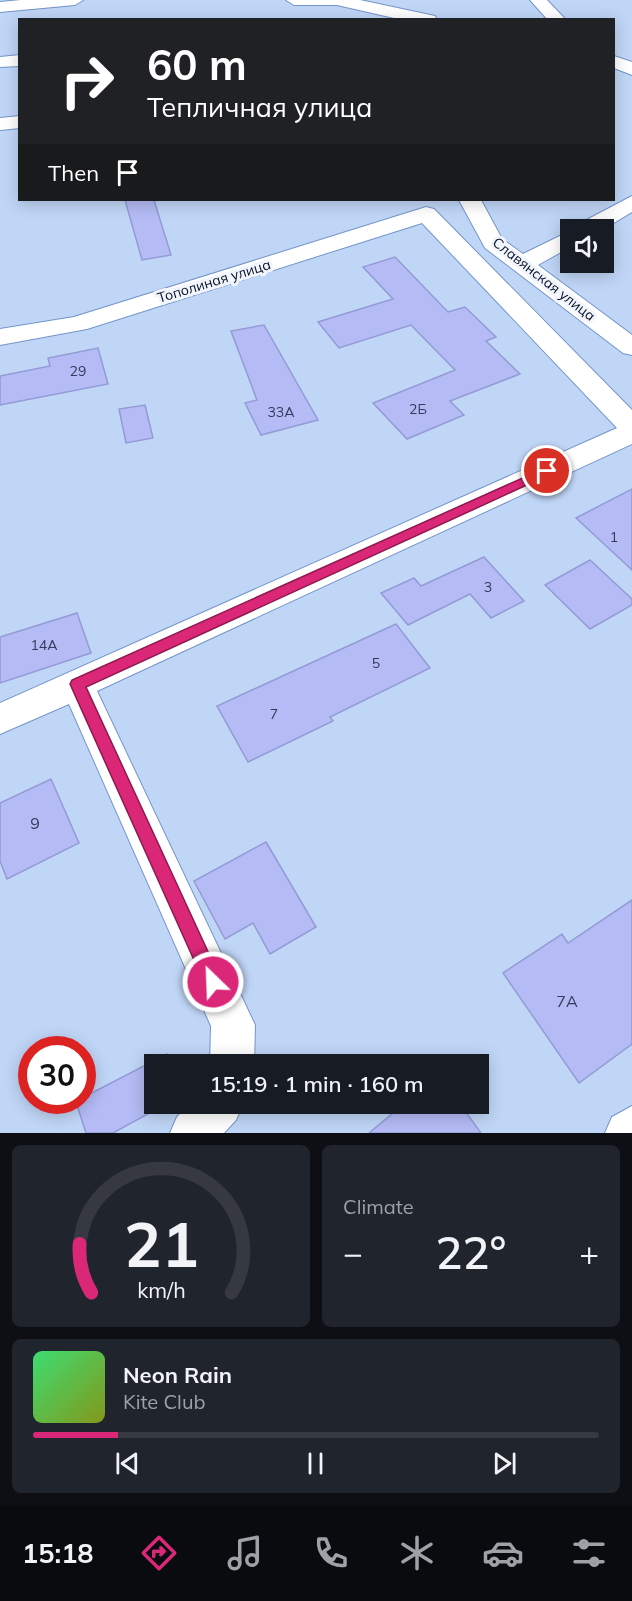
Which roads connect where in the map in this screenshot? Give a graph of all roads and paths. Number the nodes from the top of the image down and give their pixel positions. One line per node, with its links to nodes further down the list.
1 (75, 0): 6 (street)
2 (294, 0): 5 (street)
3 (337, 0): 5 (street); 7 (street); 8 (street)
4 (538, 0): 9 (street)
5 (301, 1)
6 (0, 7)
7 (346, 18)
8 (420, 18)
9 (556, 18)
10 (18, 60): 12 (street)
11 (615, 61): 13 (street)
12 (0, 62)
13 (632, 69)
14 (18, 122): 15 (street)
15 (0, 124)
16 (471, 201): 20 (street, Славянская улица)
17 (632, 203): 18 (street)
18 (604, 219)
19 (560, 244): 20 (street)
20 (521, 265): 22 (street, Славянская улица)
21 (0, 337): 23 (street, Тополиная улица)
22 (632, 347)
23 (632, 427)
24 (632, 433): 25 (street)
25 (77, 684): 26 (street); 27 (street)
26 (0, 719)
27 (232, 1054)
28 (211, 1114): 30 (street)
29 (632, 1129): 31 (street)
30 (193, 1133)
31 (628, 1133)

